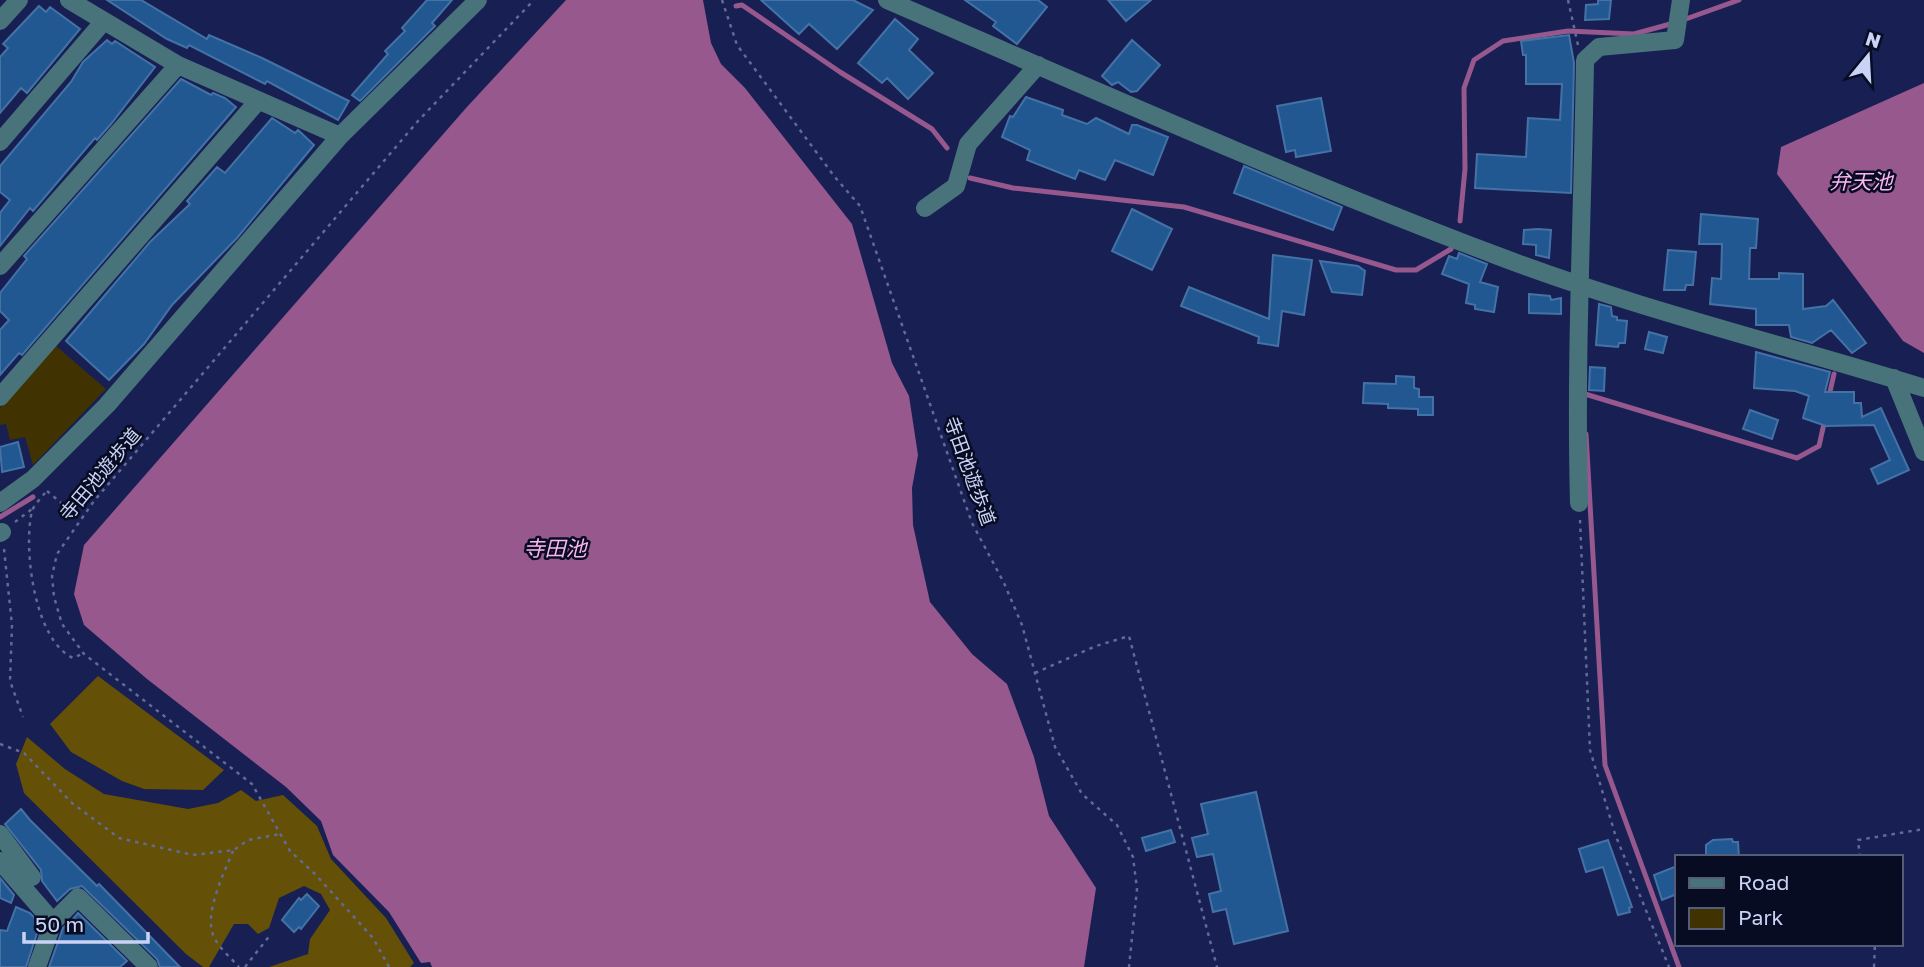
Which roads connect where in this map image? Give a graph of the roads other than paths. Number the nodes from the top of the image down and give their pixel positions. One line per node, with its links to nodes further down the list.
1 (19, 0): 7 (street)
2 (69, 0): 6 (street)
3 (478, 0): 11 (street)
4 (887, 0): 9 (street)
5 (1681, 0): 15 (street)
6 (104, 21): 8 (street); 12 (street)
7 (0, 22)
8 (178, 65): 10 (street); 14 (street)
9 (1038, 65): 13 (street); 15 (street)
10 (258, 101): 11 (street); 18 (street)
11 (340, 136): 20 (street)
12 (0, 142)
13 (925, 208)
14 (0, 267)
15 (1582, 285): 16 (street); 21 (street)
16 (1894, 378): 17 (street); 19 (street)
17 (1924, 388)
18 (0, 397)
19 (1924, 452)
20 (0, 503)
21 (1579, 503)
22 (0, 834): 24 (street)
23 (0, 862): 25 (street)
24 (32, 877)
25 (53, 922): 26 (street); 27 (street)
26 (37, 967)
27 (149, 967)

